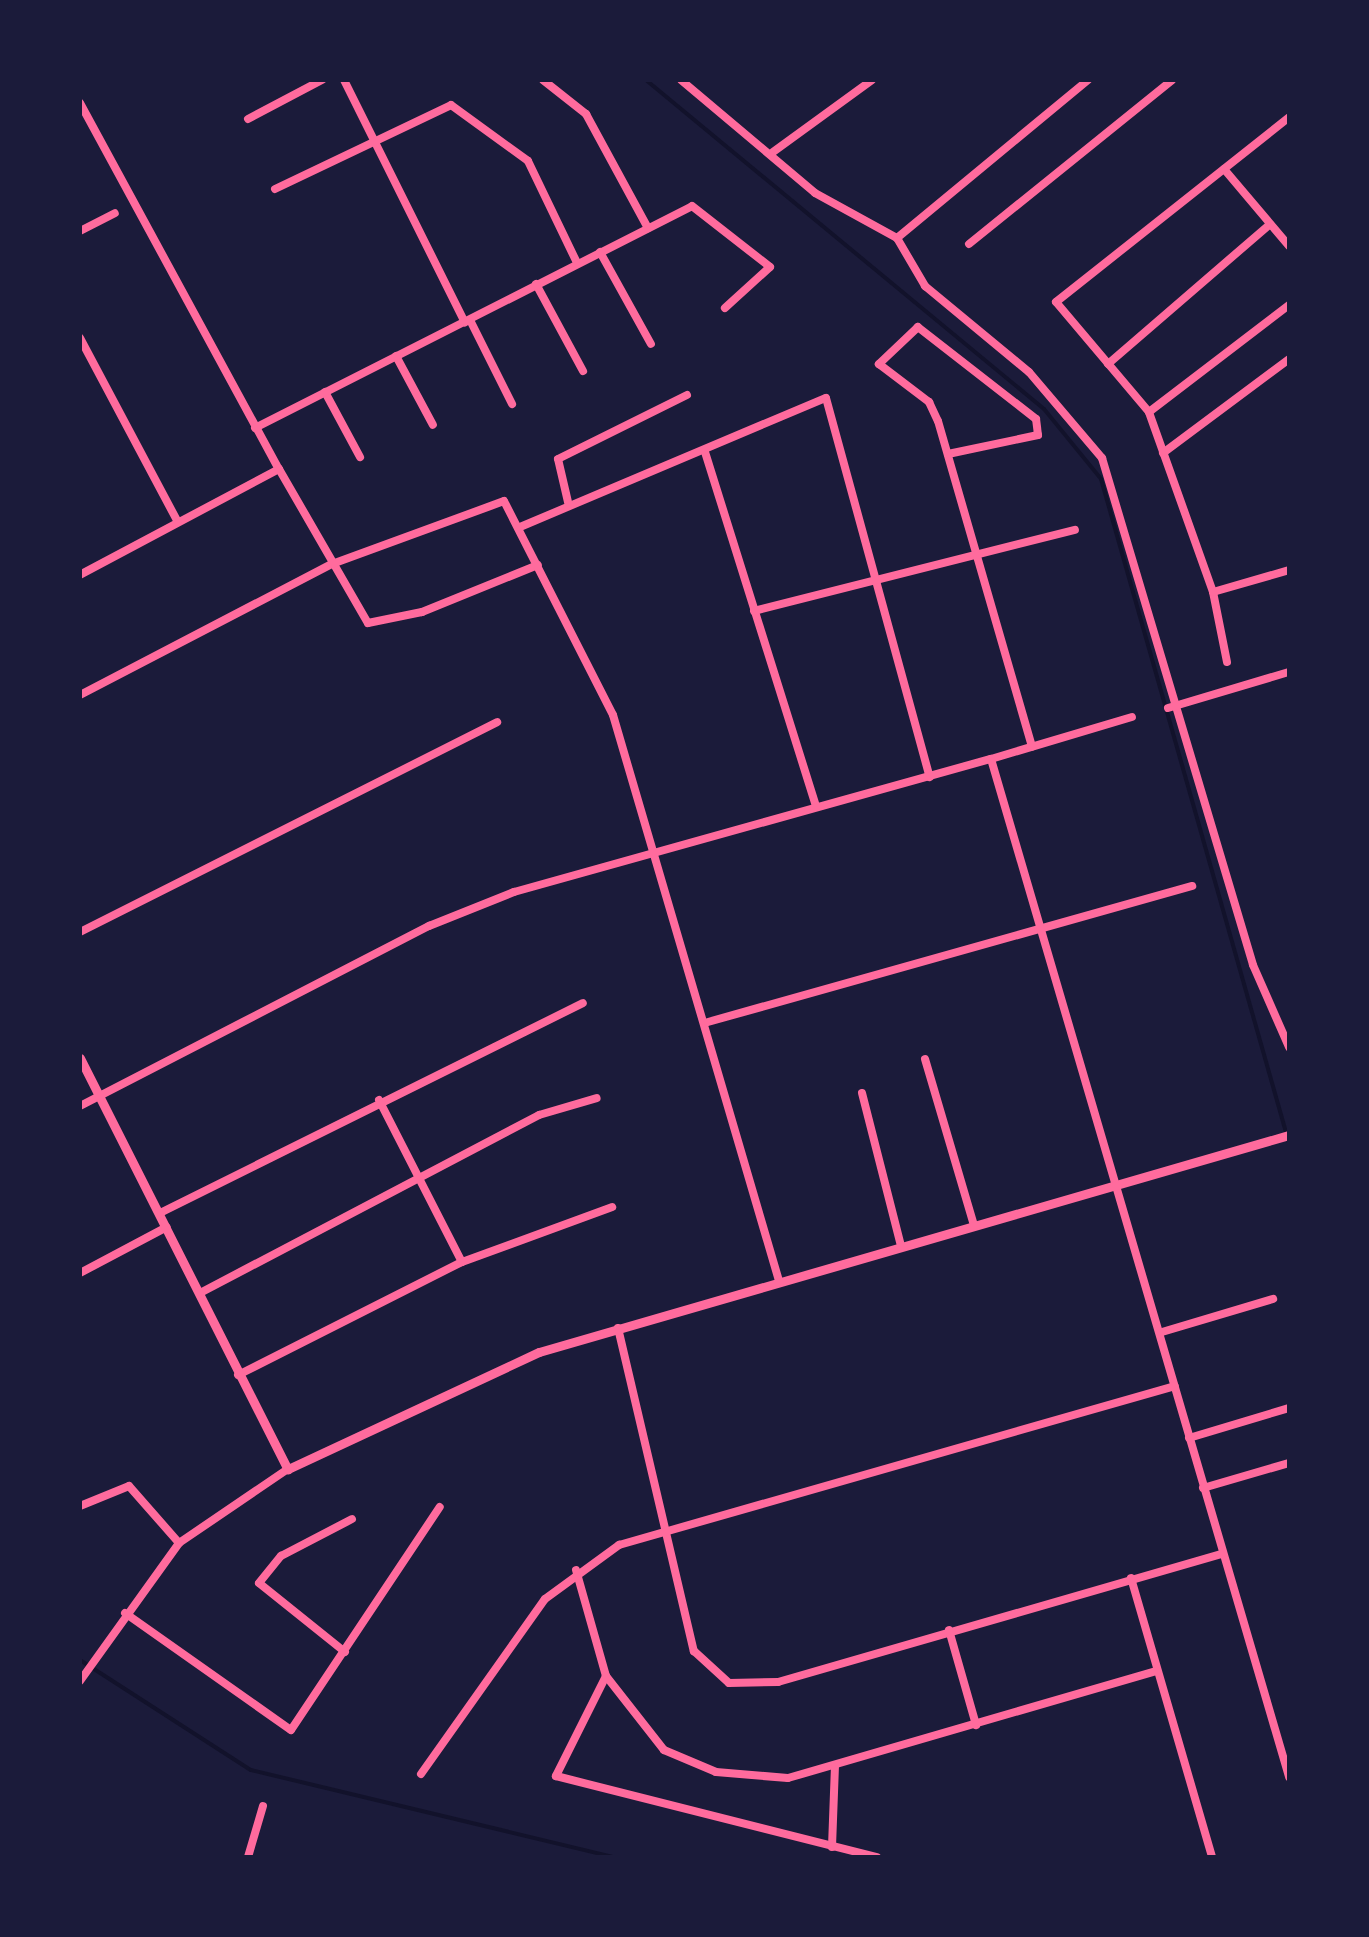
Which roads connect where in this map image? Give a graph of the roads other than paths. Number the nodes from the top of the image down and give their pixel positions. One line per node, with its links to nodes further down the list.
1 (322, 80): 10 (street)
2 (344, 80): 11 (street)
3 (544, 80): 17 (street)
4 (681, 80): 12 (street)
5 (872, 80): 12 (street)
6 (1088, 80): 19 (street)
7 (1172, 80): 20 (street)
8 (80, 103): 39 (street)
9 (1289, 117): 13 (street)
10 (248, 119)
11 (375, 141): 14 (street); 23 (street); 27 (street)
12 (773, 152): 19 (street)
13 (1224, 169): 16 (street); 32 (street)
14 (275, 189)
15 (115, 213): 18 (street)
16 (1270, 224): 21 (street); 32 (street)
17 (648, 228): 22 (street); 26 (street)
18 (80, 231)
19 (898, 238): 60 (street)
20 (970, 244)
21 (1289, 246)
22 (600, 252): 23 (street); 29 (street)
23 (578, 262): 24 (street)
24 (536, 284): 27 (street); 33 (street)
25 (1289, 304): 37 (street)
26 (725, 308)
27 (468, 322): 30 (street); 36 (street)
28 (80, 338): 46 (street)
29 (651, 344)
30 (396, 356): 34 (street); 38 (street)
31 (1289, 359): 41 (street)
32 (1108, 364): 37 (street)
33 (583, 371)
34 (325, 392): 39 (street); 43 (street)
35 (687, 396): 45 (street)
36 (512, 404)
37 (1149, 412): 41 (street)
38 (433, 425)
39 (255, 428): 44 (street)
40 (704, 452): 45 (street); 54 (street); 56 (street)
41 (1164, 452): 55 (street)
42 (948, 454): 42 (street); 49 (street)
43 (360, 457)
44 (279, 469): 46 (street); 50 (street)
45 (568, 502): 47 (street)
46 (178, 522): 53 (street)
47 (520, 527): 50 (street); 51 (street)
48 (1075, 530): 49 (street)
49 (981, 558): 54 (street); 63 (street)
50 (332, 564): 51 (street); 59 (street)
51 (538, 565): 67 (street)
52 (1289, 570): 55 (street)
53 (81, 572)
54 (877, 581): 56 (street); 65 (street)
55 (1213, 592): 57 (street)
56 (754, 611): 66 (street)
57 (1227, 662)
58 (1289, 672): 60 (street)
59 (80, 695)
60 (1172, 707): 73 (street)
61 (1132, 716): 63 (street)
62 (497, 722): 70 (street)
63 (1032, 747): 64 (street)
64 (992, 759): 65 (street); 69 (street)
65 (930, 777): 66 (street)
66 (816, 806): 67 (street)
67 (653, 854): 72 (street); 77 (street)
68 (1192, 886): 69 (street)
69 (1044, 928): 72 (street); 83 (street)
70 (80, 932)
71 (583, 1003): 79 (street)
72 (708, 1022): 91 (street)
73 (1289, 1047)
74 (80, 1058): 77 (street)
75 (925, 1059): 86 (street)
76 (862, 1092): 88 (street)
77 (100, 1096): 80 (street); 85 (street)
78 (597, 1098): 82 (street)
79 (379, 1100): 82 (street); 85 (street)
80 (80, 1106)
81 (1289, 1136): 83 (street)
82 (420, 1180): 89 (street); 92 (street)
83 (1119, 1183): 86 (street); 95 (street)
84 (612, 1207): 89 (street)
85 (160, 1213): 87 (street)
86 (974, 1225): 88 (street)
87 (168, 1227): 90 (street); 92 (street)
88 (901, 1246): 91 (street)
89 (462, 1262): 96 (street)
90 (80, 1273)
91 (779, 1281): 94 (street)
92 (200, 1293): 96 (street)
93 (1273, 1299): 95 (street)
94 (618, 1327): 101 (street); 106 (street)
95 (1162, 1332): 97 (street)
96 (238, 1375): 101 (street)
97 (1175, 1386): 99 (street); 106 (street)
98 (1289, 1408): 99 (street)
99 (1189, 1438): 102 (street)
100 (1289, 1463): 102 (street)
101 (288, 1470): 107 (street)
102 (1203, 1488): 108 (street)
103 (80, 1506): 107 (street)
104 (440, 1506): 113 (street)
105 (352, 1518): 113 (street)
106 (661, 1530): 109 (street); 112 (street)
107 (178, 1543): 111 (street)
108 (1221, 1554): 110 (street); 120 (street)
109 (576, 1570): 115 (street); 119 (street)
110 (1132, 1578): 112 (street); 114 (street)
111 (125, 1613): 113 (street); 116 (street)
112 (948, 1630): 117 (street)
113 (346, 1652)
114 (1157, 1671): 117 (street); 125 (street)
115 (606, 1676): 118 (street); 122 (street)
116 (80, 1681)
117 (976, 1725): 118 (street)
118 (835, 1767): 122 (street)
119 (421, 1774)
120 (1289, 1777)
121 (263, 1806): 123 (street)
122 (832, 1847): 124 (street)
123 (248, 1857)
124 (876, 1857)
125 (1212, 1857)

